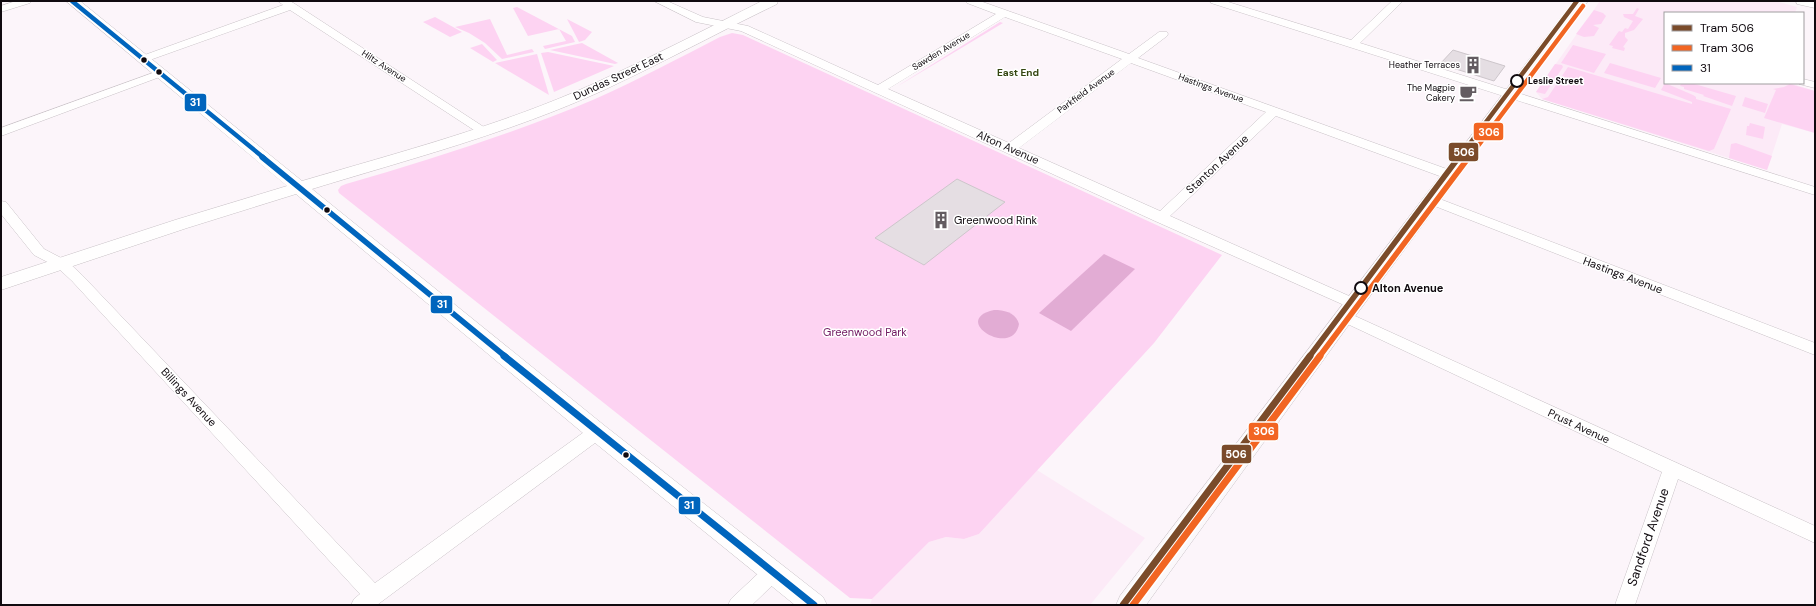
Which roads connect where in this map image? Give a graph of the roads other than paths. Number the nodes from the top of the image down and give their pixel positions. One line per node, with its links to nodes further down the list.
1 (26, 1): 12 (street)
2 (72, 1): 17 (street)
3 (659, 1): 14 (street, Alton Avenue)
4 (772, 1): 14 (street, Dundas Street East)
5 (971, 1): 13 (street, Hastings Avenue)
6 (1398, 1): 16 (street)
7 (1580, 1): 23 (main road)
8 (1802, 1): 11 (street)
9 (1221, 2): 16 (street)
10 (287, 4): 17 (street); 25 (street, Hiltz Avenue)
11 (1815, 4)
12 (1, 9)
13 (1004, 13): 18 (street, Hastings Avenue); 22 (street, Sawden Avenue)
14 (723, 25): 22 (street, Alton Avenue); 25 (street, Dundas Street East)
15 (1162, 34): 18 (street, Parkfield Avenue)
16 (1352, 45): 23 (street)
17 (143, 59): 19 (street)
18 (1130, 59): 24 (street, Hastings Avenue); 27 (street, Parkfield Avenue)
19 (161, 73): 26 (street); 29 (street)
20 (1804, 82): 21 (street)
21 (1815, 86)
22 (879, 89): 27 (street, Alton Avenue)
23 (1511, 95): 28 (main road); 30 (street)
24 (1274, 111): 28 (street, Hastings Avenue); 33 (street, Stanton Avenue)
25 (484, 131): 29 (street, Dundas Street East)
26 (1, 132)
27 (1010, 148): 33 (street, Alton Avenue)
28 (1450, 175): 31 (main road)
29 (301, 187): 34 (street, Dundas Street East); 38 (street)
30 (1815, 191)
31 (1432, 200): 36 (main road); 37 (street, Hastings Avenue)
32 (1, 205): 34 (street, Billings Avenue)
33 (1160, 218): 36 (street, Alton Avenue)
34 (62, 264): 35 (street, Dundas Street East); 42 (street, Billings Avenue)
35 (1, 284)
36 (1349, 310): 39 (street, Prust Avenue); 45 (main road)
37 (1815, 348)
38 (597, 432): 41 (street); 42 (street)
39 (1672, 470): 40 (street, Prust Avenue); 46 (street, Sandford Avenue)
40 (1815, 535)
41 (773, 572): 43 (street); 44 (street)
42 (367, 600)
43 (738, 605)
44 (814, 605)
45 (1130, 605)
46 (1624, 605)

